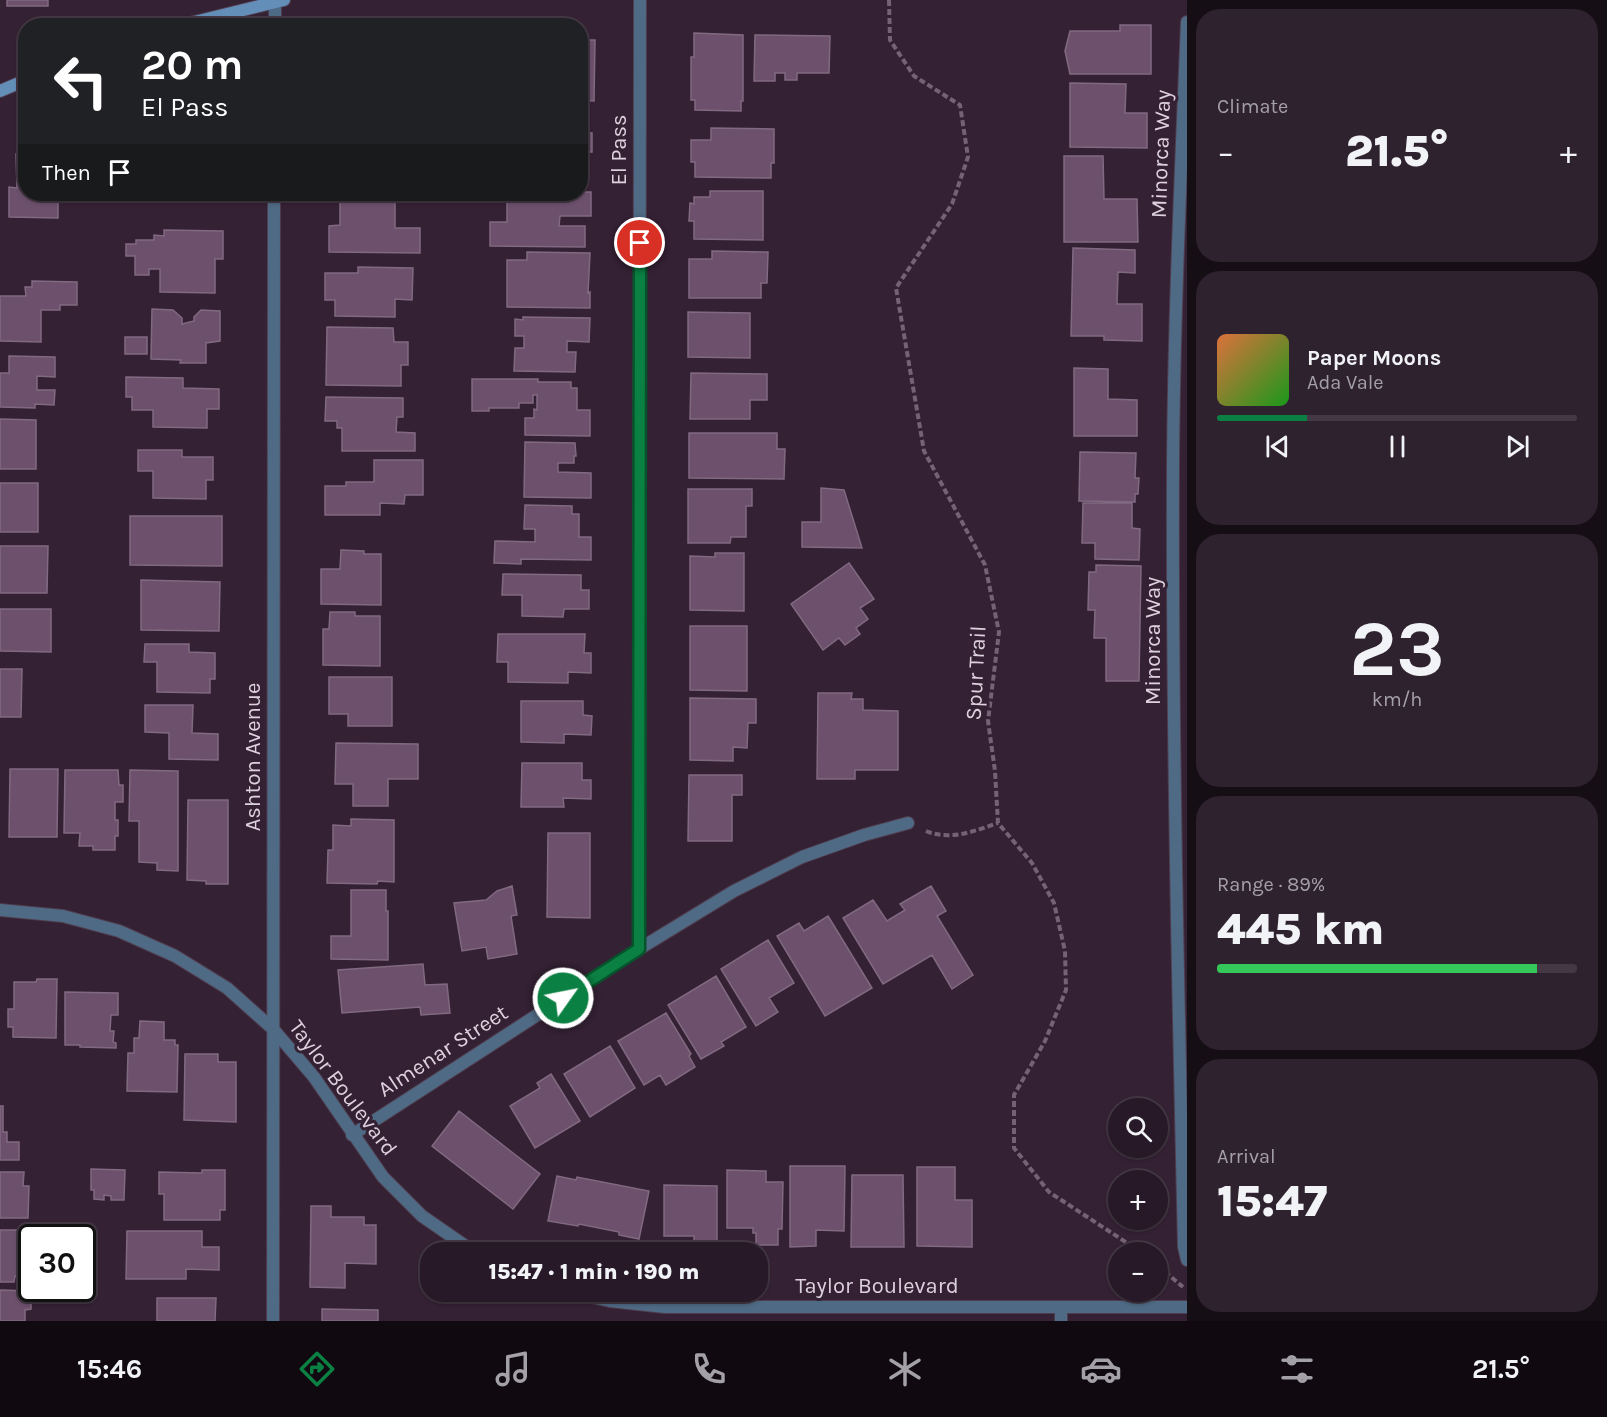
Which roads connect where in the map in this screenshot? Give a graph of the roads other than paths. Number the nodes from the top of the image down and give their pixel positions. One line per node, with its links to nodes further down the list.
1 (278, 0): 3 (street); 4 (street)
2 (640, 0): 11 (street, El Pass)
3 (209, 18)
4 (276, 18)
5 (1187, 21): 15 (street, Minorca Way)
6 (18, 83): 7 (street)
7 (0, 91)
8 (274, 201): 12 (street, Ashton Avenue)
9 (908, 823): 11 (street, Almenar Street)
10 (0, 910): 12 (street, Taylor Boulevard)
11 (639, 949): 13 (street, Almenar Street)
12 (273, 1029): 13 (street, Taylor Boulevard); 19 (street, Ashton Avenue)
13 (352, 1135): 14 (street, Taylor Boulevard)
14 (460, 1242)
15 (1187, 1260)
16 (619, 1302): 17 (street, Taylor Boulevard)
17 (1061, 1307): 18 (street, Taylor Boulevard); 20 (street)
18 (1187, 1307)
19 (273, 1321)
20 (1061, 1321)

